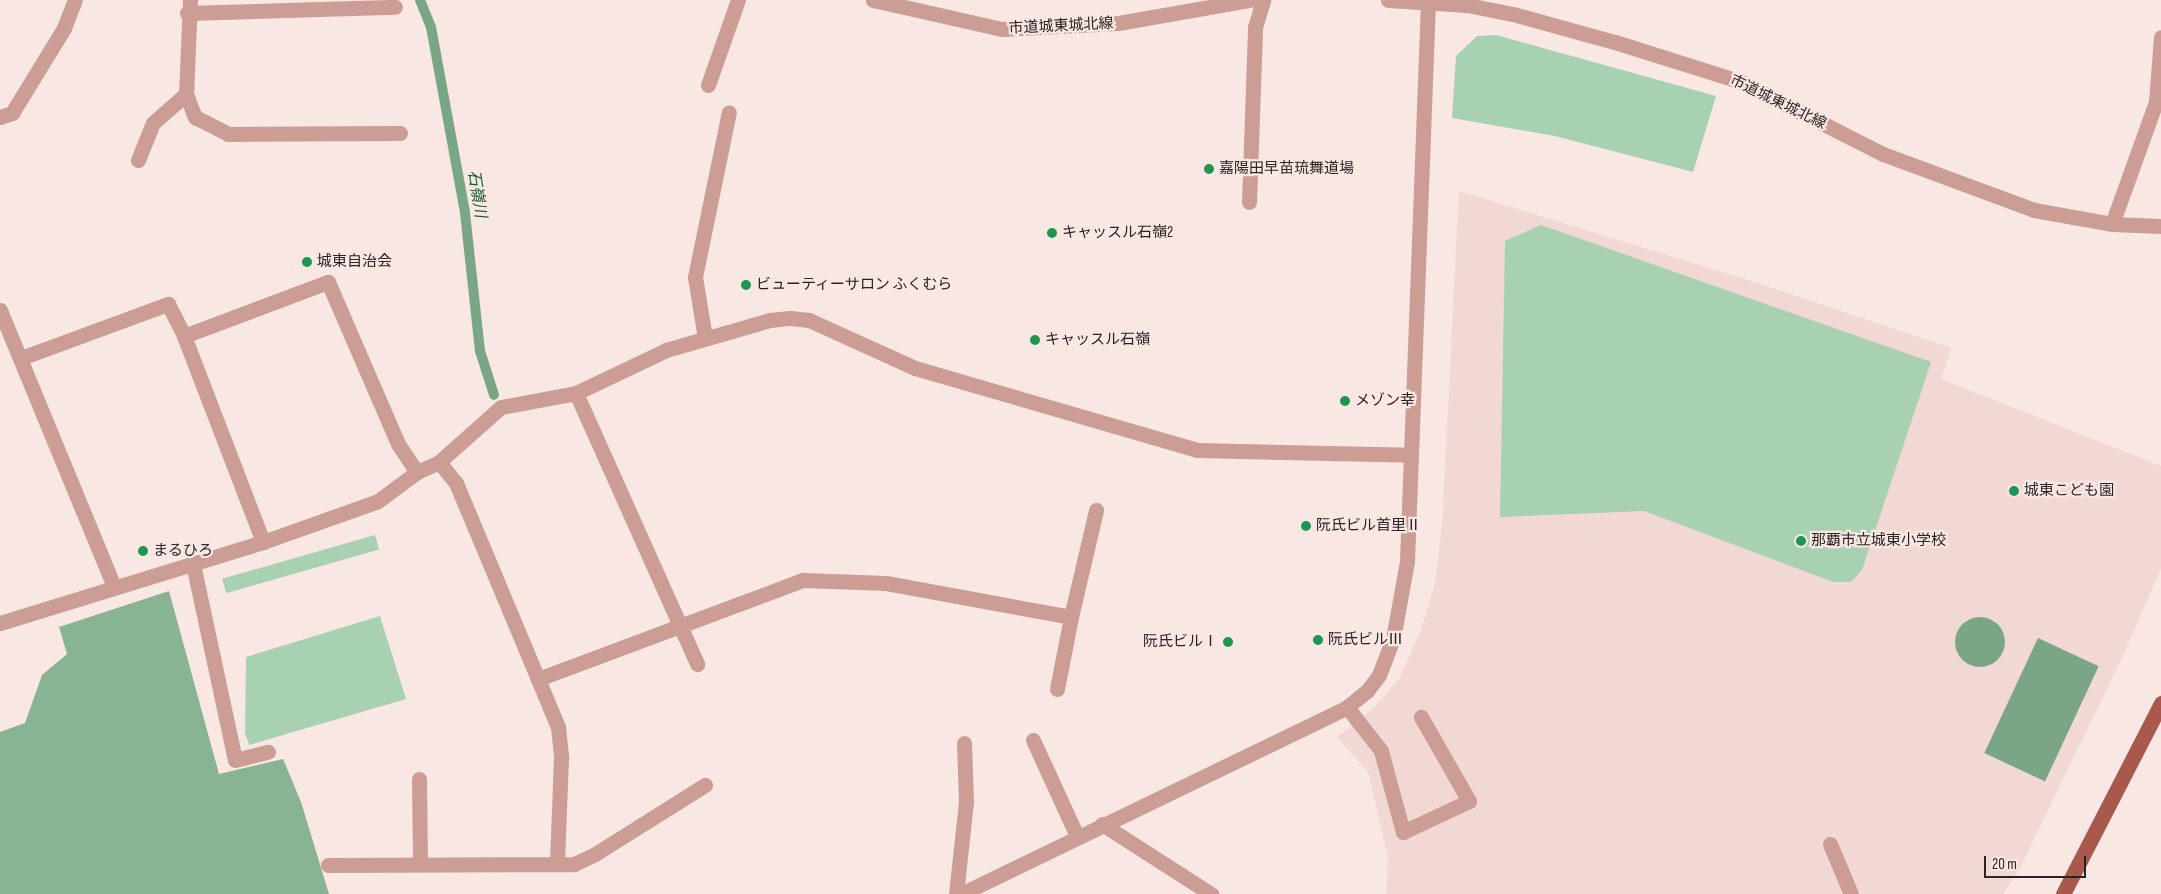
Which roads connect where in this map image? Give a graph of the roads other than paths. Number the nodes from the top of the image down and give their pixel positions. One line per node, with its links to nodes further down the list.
1 (76, 0): 14 (street)
2 (738, 0): 11 (street)
3 (873, 0): 4 (street, 市道城東城北線)
4 (1250, 0)
5 (1263, 0): 17 (street)
6 (1388, 0): 7 (street, 市道城東城北線)
7 (1428, 2): 18 (street, 市道城東城北線); 25 (street)
8 (189, 6): 9 (street); 12 (street)
9 (395, 7)
10 (2161, 37): 18 (street)
11 (708, 86)
12 (186, 94): 15 (street); 16 (street)
13 (729, 112): 22 (street)
14 (0, 118)
15 (400, 133)
16 (138, 160)
17 (1248, 202)
18 (2112, 224): 19 (street, 市道城東城北線)
19 (2161, 226)
20 (0, 310): 23 (street)
21 (184, 336): 23 (street); 27 (street); 29 (street)
22 (705, 338): 24 (street); 25 (street)
23 (21, 358): 31 (street)
24 (576, 393): 26 (street); 34 (street)
25 (1411, 456): 39 (street)
26 (439, 462): 27 (street); 36 (street)
27 (418, 472): 29 (street)
28 (1096, 510): 32 (street)
29 (263, 542): 30 (street)
30 (193, 564): 31 (street); 43 (street)
31 (114, 586): 33 (street)
32 (1071, 617): 34 (street); 37 (street)
33 (0, 623)
34 (678, 625): 35 (street); 36 (street)
35 (696, 664)
36 (538, 679): 50 (street)
37 (1057, 689)
38 (2161, 703): 56 (main road)
39 (1347, 707): 40 (street); 46 (street)
40 (1420, 717)
41 (1033, 740): 47 (street)
42 (964, 742): 52 (street)
43 (268, 752)
44 (419, 779): 49 (street)
45 (705, 785): 50 (street)
46 (1102, 824): 47 (street); 54 (street)
47 (1077, 836): 53 (street)
48 (1830, 844): 55 (street)
49 (420, 863): 50 (street); 51 (street)
50 (557, 863)
51 (328, 864)
52 (956, 894)
53 (961, 894)
54 (1211, 894)
55 (1851, 894)
56 (2063, 894)

